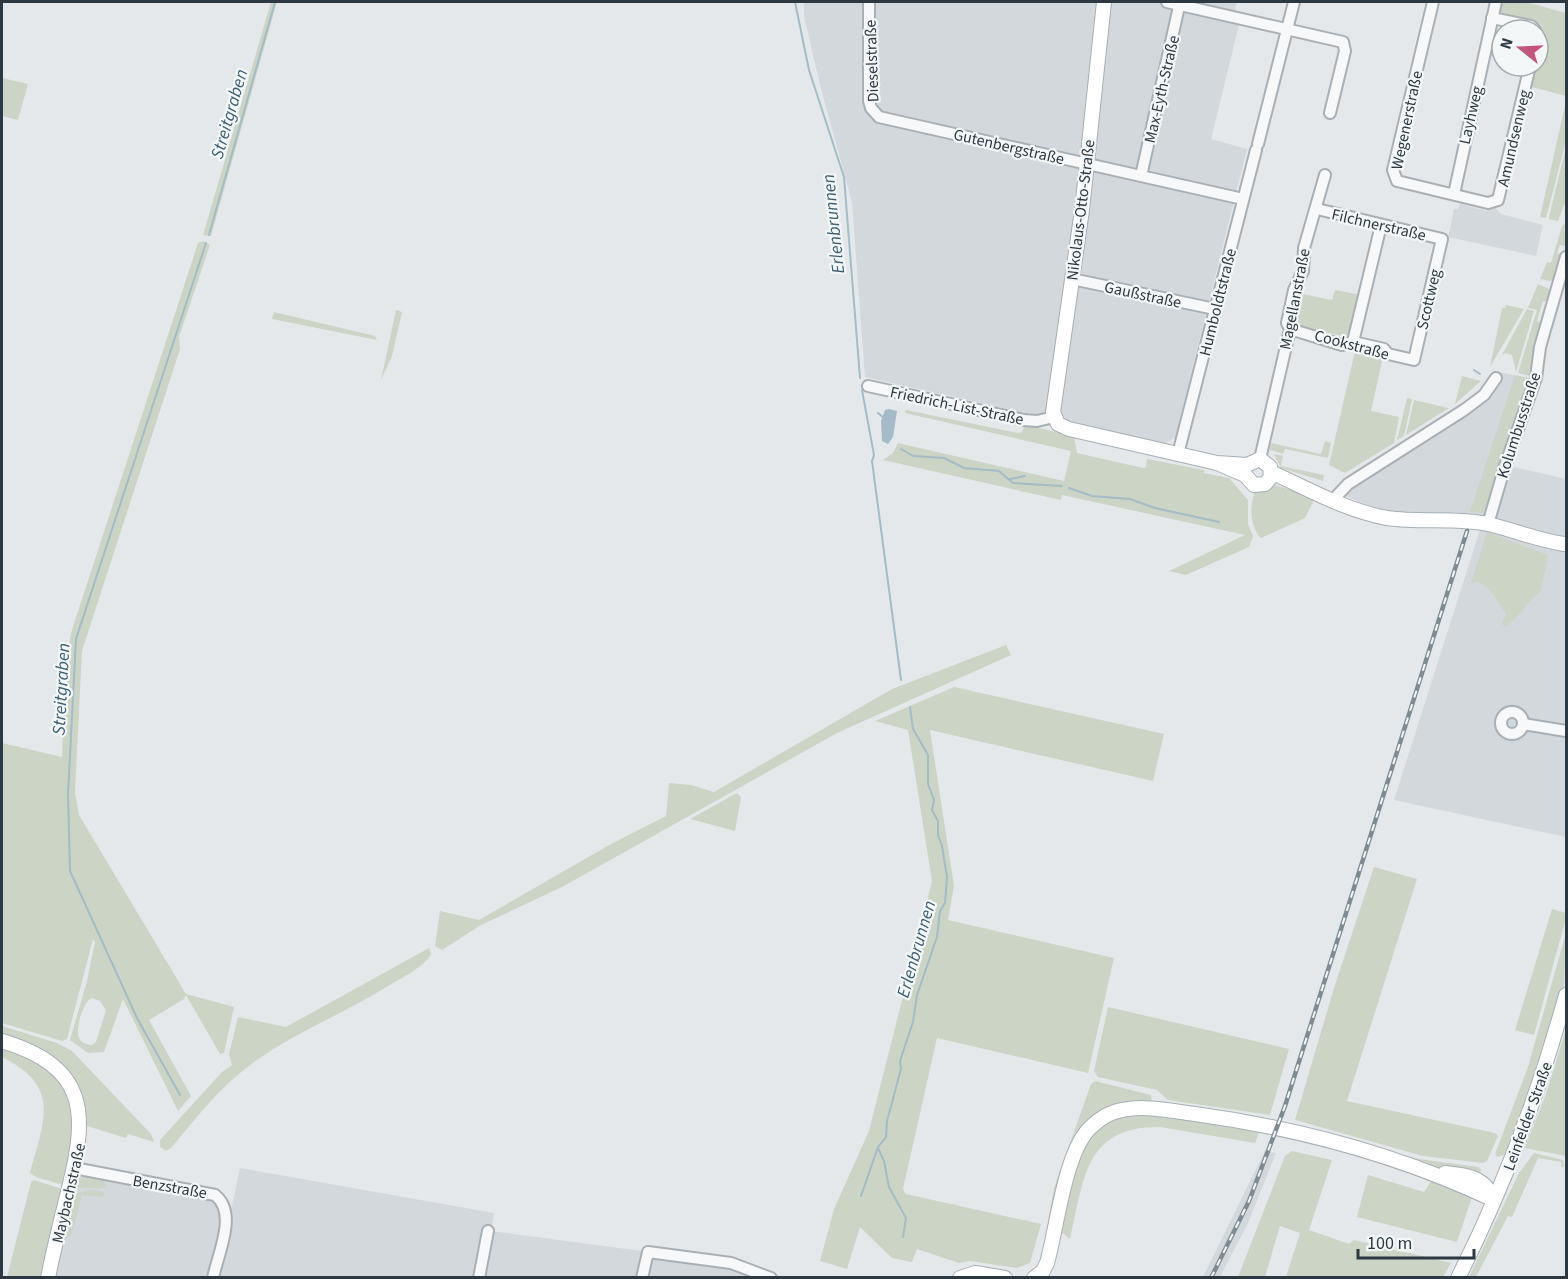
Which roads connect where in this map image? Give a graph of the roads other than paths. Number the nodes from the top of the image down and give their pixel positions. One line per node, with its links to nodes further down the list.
1 (869, 2): 13 (street, Dieselstraße)
2 (1104, 2): 14 (main road, Nikolaus-Otto-Straße)
3 (1167, 2): 7 (street)
4 (1294, 2): 10 (street, Humboldtstraße)
5 (1433, 2): 17 (street, Wegenerstraße)
6 (1496, 2): 8 (street, Layhweg)
7 (1180, 3): 10 (street); 16 (street, Max-Eyth-Straße)
8 (1492, 18)
9 (1490, 27): 17 (street, Layhweg)
10 (1287, 29): 12 (street); 18 (street, Humboldtstraße)
11 (1527, 78): 17 (street, Amundsenweg)
12 (1330, 113)
13 (879, 117): 14 (street, Gutenbergstraße)
14 (1087, 164): 16 (street, Gutenbergstraße); 23 (main road, Nikolaus-Otto-Straße)
15 (1325, 175): 19 (street, Magellanstraße)
16 (1141, 176): 18 (street, Gutenbergstraße)
17 (1454, 194)
18 (1243, 200): 24 (street, Humboldtstraße)
19 (1317, 209): 20 (street, Filchnerstraße); 25 (street, Magellanstraße)
20 (1381, 225): 21 (street, Filchnerstraße); 26 (street)
21 (1442, 239): 27 (street, Scottweg)
22 (1566, 257): 35 (street, Kolumbusstraße)
23 (1072, 279): 24 (street, Gaußstraße); 30 (main road, Nikolaus-Otto-Straße)
24 (1215, 309): 31 (street, Humboldtstraße)
25 (1290, 329): 26 (street, Cookstraße); 32 (street, Magellanstraße)
26 (1353, 342): 27 (street, Cookstraße)
27 (1414, 360)
28 (1496, 378): 34 (street)
29 (868, 386): 30 (street, Friedrich-List-Straße)
30 (1054, 417): 31 (main road)
31 (1178, 454): 32 (main road)
32 (1251, 466): 33 (main road); 33 (main road)
33 (1270, 477): 34 (main road)
34 (1333, 500): 35 (main road)
35 (1488, 524): 36 (main road)
36 (1565, 544)
37 (1523, 724): 38 (street)
38 (1566, 731)
39 (1566, 995): 41 (main road, Leinfelder Straße)
40 (2, 1041): 42 (main road, Maybachstraße)
41 (1510, 1166): 44 (main road); 45 (main road, Leinfelder Straße)
42 (74, 1168): 47 (main road, Maybachstraße); 48 (street, Benzstraße)
43 (1434, 1173): 44 (main road); 45 (main road); 54 (main road)
44 (1480, 1180): 45 (main road)
45 (1494, 1200): 55 (main road, Leinfelder Straße)
46 (488, 1231): 49 (street)
47 (48, 1278)
48 (213, 1278)
49 (479, 1278)
50 (642, 1278): 51 (street)
51 (771, 1278)
52 (960, 1278): 53 (main road)
53 (1005, 1278)
54 (1034, 1278)
55 (1458, 1278)

